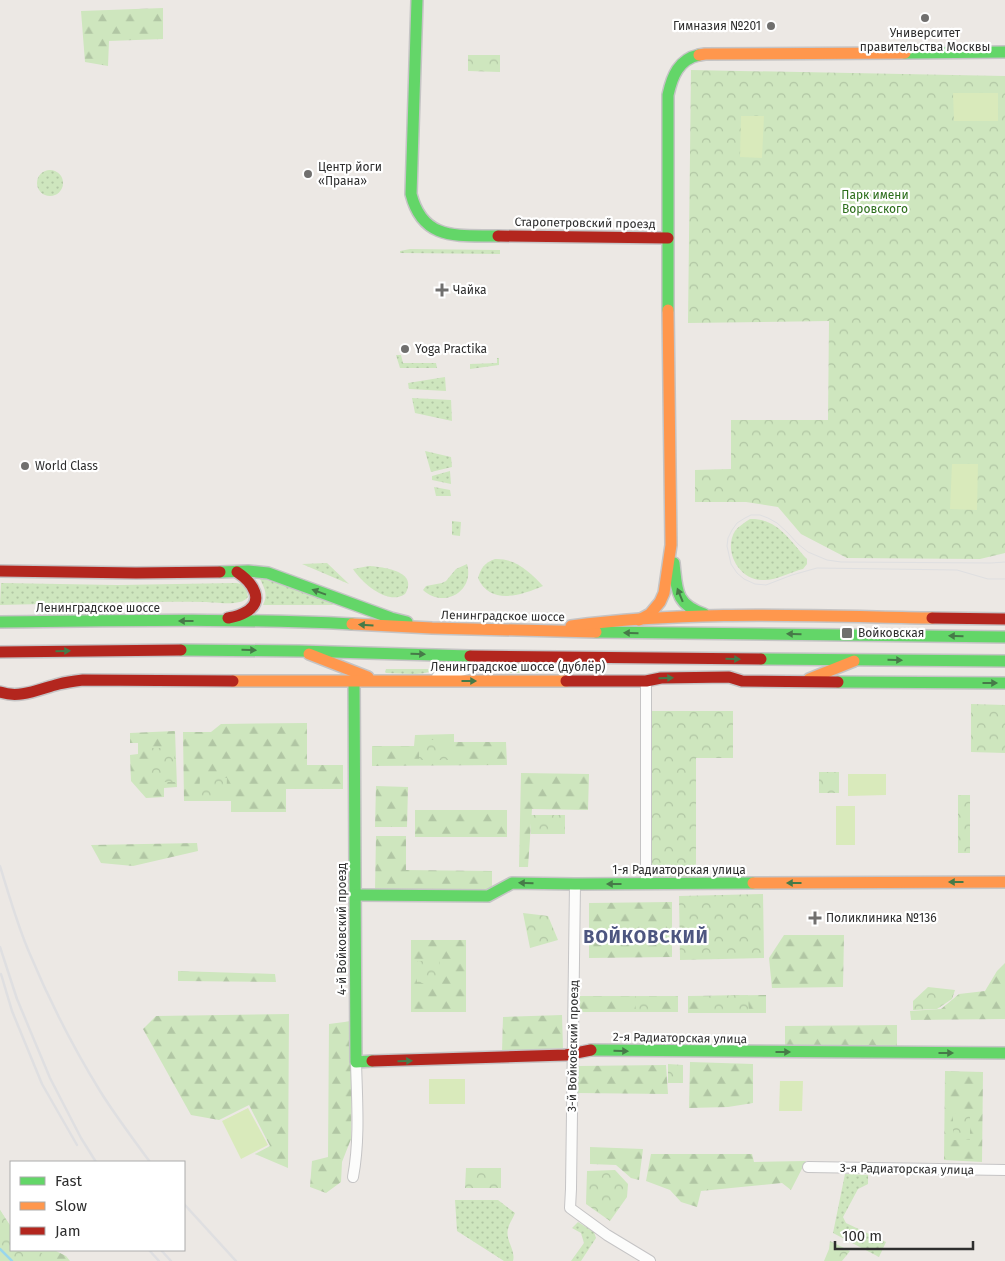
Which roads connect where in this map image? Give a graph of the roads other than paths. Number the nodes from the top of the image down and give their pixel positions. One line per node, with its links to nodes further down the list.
1 (417, 0): 3 (street, Старопетровский проезд)
2 (1005, 52): 3 (street)
3 (668, 238): 4 (street, Старопетровский проезд)
4 (671, 545): 7 (street, Старопетровский проезд, one-way to 4); 9 (street, Старопетровский проезд)
5 (0, 571): 6 (street)
6 (237, 572): 10 (street); 12 (street, one-way to 6)
7 (720, 615): 8 (street); 9 (street)
8 (1005, 619)
9 (639, 620): 13 (street)
10 (220, 621): 11 (street, Ленинградское шоссе, one-way to 11); 12 (street, Ленинградское шоссе, one-way to 10)
11 (3, 622)
12 (432, 628): 13 (street, Ленинградское шоссе)
13 (530, 631): 14 (street, Ленинградское шоссе, one-way to 13)
14 (1005, 637)
15 (299, 651): 16 (street, one-way to 15); 17 (street, one-way to 17); 20 (street)
16 (0, 652)
17 (517, 657): 18 (street, one-way to 18); 24 (street)
18 (858, 660): 19 (street, one-way to 19); 26 (street)
19 (1002, 662)
20 (334, 664): 21 (street); 23 (street)
21 (332, 681): 22 (street, Ленинградское шоссе (дублёр)); 28 (street, Ленинградское шоссе (дублёр))
22 (354, 681): 23 (street, Ленинградское шоссе (дублёр)); 32 (street, 4-й Войковский проезд)
23 (385, 681): 24 (street, Ленинградское шоссе (дублёр))
24 (422, 681): 25 (street, Ленинградское шоссе (дублёр), one-way to 25)
25 (646, 681): 26 (street, Ленинградское шоссе (дублёр), one-way to 26); 31 (street)
26 (802, 681): 27 (street, Ленинградское шоссе (дублёр), one-way to 27)
27 (1005, 683)
28 (0, 692)
29 (1005, 882): 31 (street, 1-я Радиаторская улица, one-way to 31)
30 (575, 884): 31 (street, 1-я Радиаторская улица, one-way to 30); 32 (street, 1-я Радиаторская улица, one-way to 32); 34 (street, 3-й Войковский проезд)
31 (646, 884)
32 (356, 895): 35 (street, 4-й Войковский проезд)
33 (1005, 1053): 34 (street, 2-я Радиаторская улица, one-way to 33)
34 (572, 1054): 35 (street, 2-я Радиаторская улица, one-way to 34); 39 (street, 3-й Войковский проезд)
35 (356, 1062): 38 (street, 4-й Войковский проезд)
36 (808, 1167): 37 (street, 3-я Радиаторская улица)
37 (1005, 1170)
38 (353, 1177)
39 (650, 1261)

